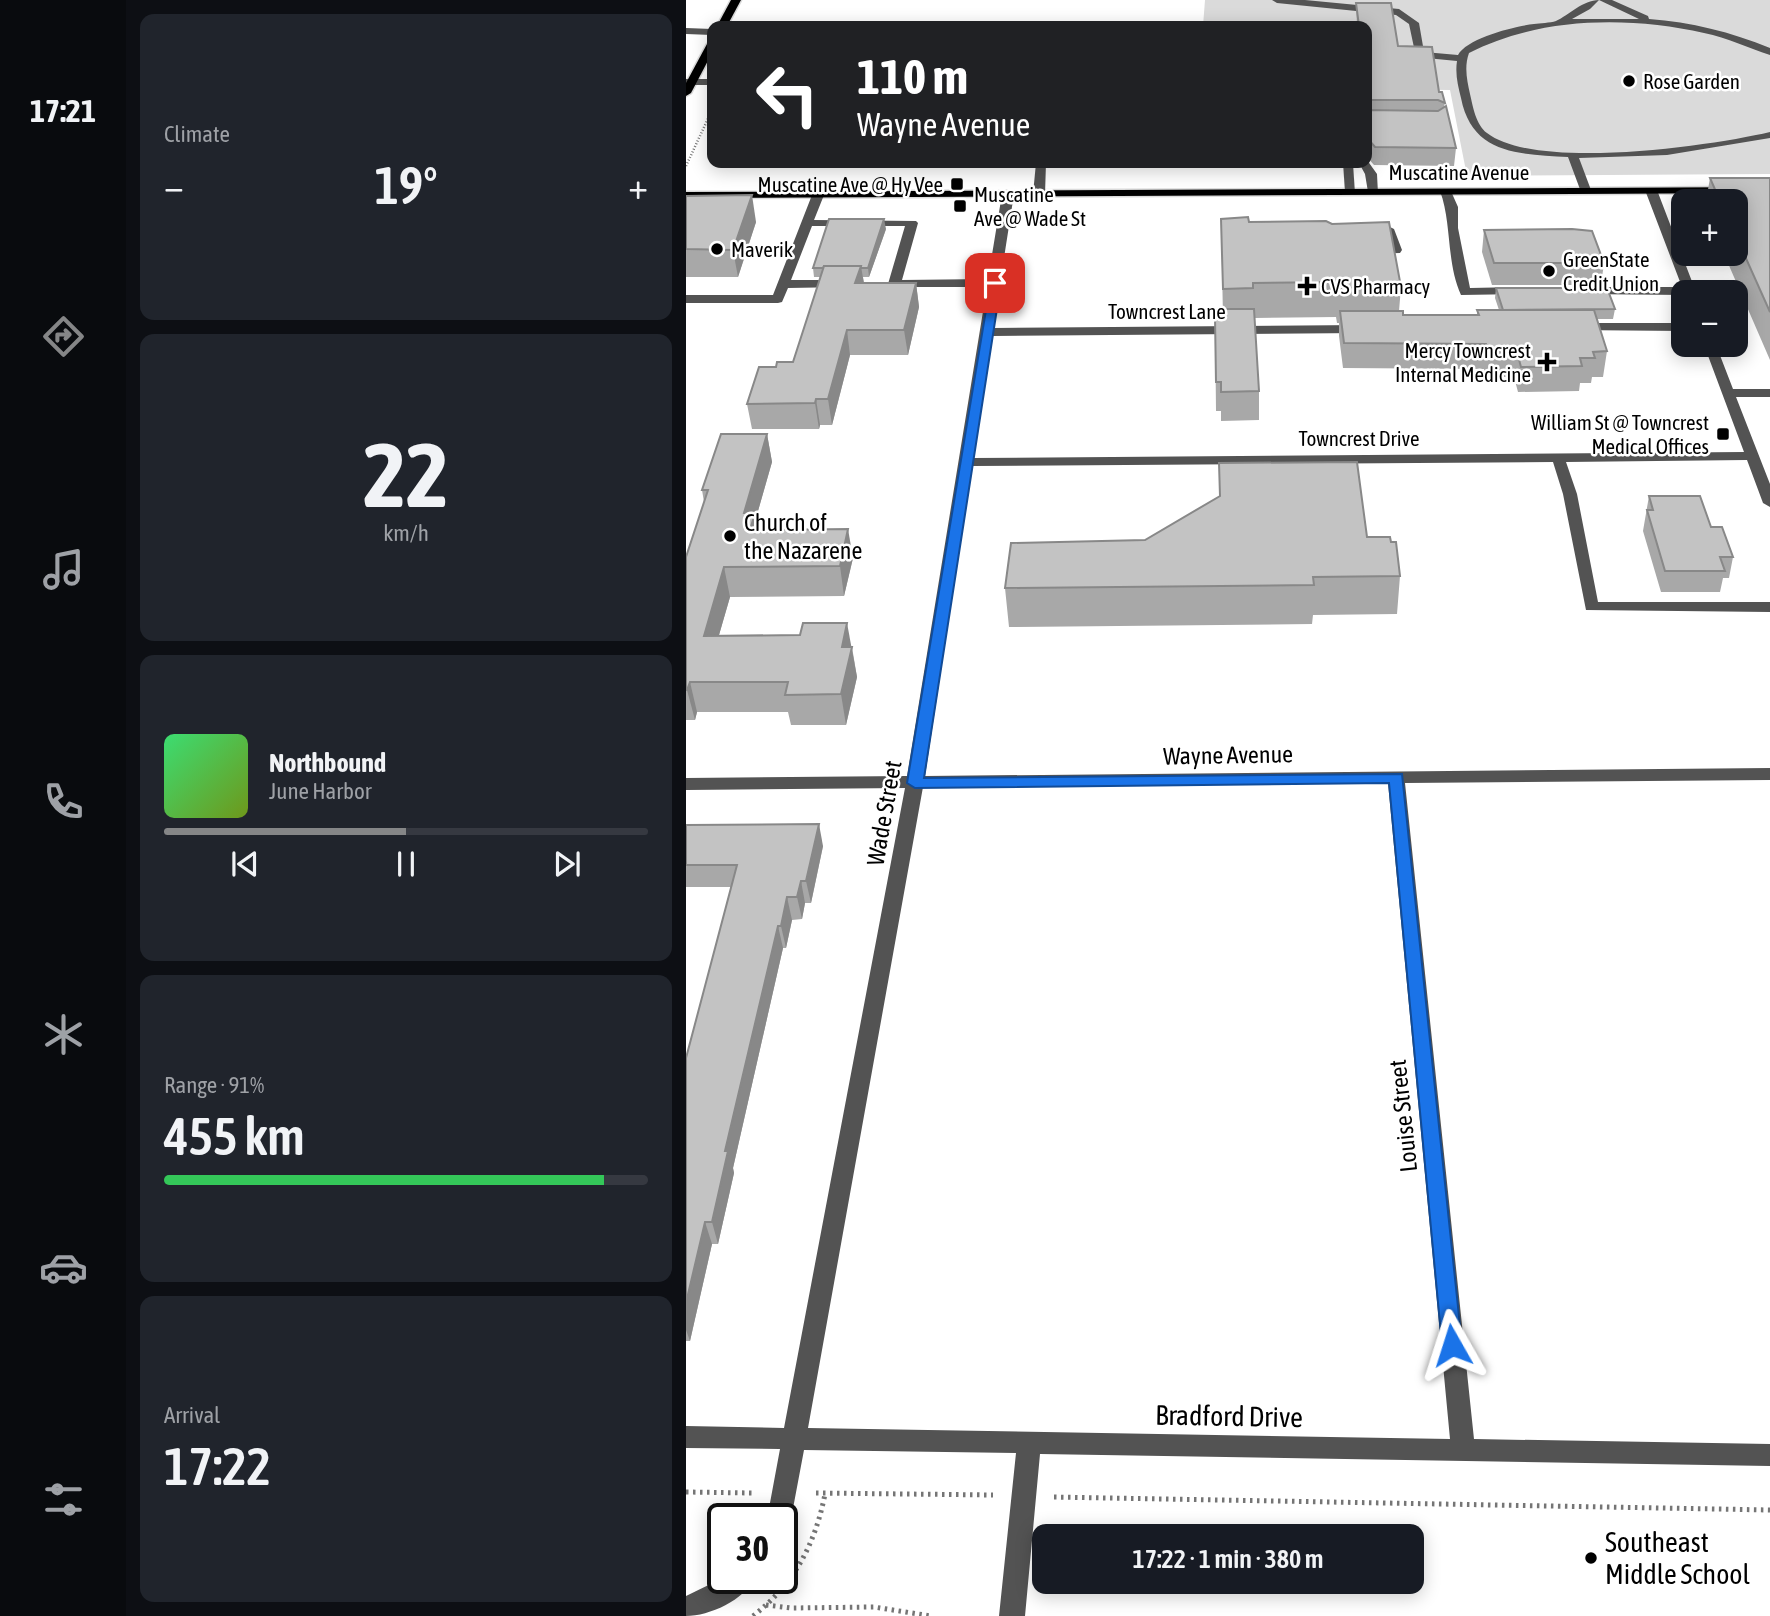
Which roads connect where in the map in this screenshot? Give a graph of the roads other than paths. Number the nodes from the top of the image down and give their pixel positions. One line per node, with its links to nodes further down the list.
1 (736, 0): 5 (main road)
2 (1277, 0): 12 (street)
3 (1594, 0): 6 (street)
4 (1604, 0): 7 (street)
5 (725, 21)
6 (1556, 23): 7 (street); 12 (street)
7 (1659, 23): 11 (street)
8 (686, 32): 9 (street)
9 (707, 32)
10 (707, 52): 13 (main road)
11 (1770, 52)
12 (1461, 58): 17 (street)
13 (689, 82): 14 (street); 15 (main road)
14 (707, 82)
15 (686, 93)
16 (1770, 135): 17 (street)
17 (1573, 156): 21 (street)
18 (1041, 168): 28 (street)
19 (1349, 168): 25 (street)
20 (1367, 168): 26 (street)
21 (1585, 190): 22 (main road, Muscatine Avenue); 24 (main road, Muscatine Avenue)
22 (1651, 190): 23 (main road, Muscatine Avenue); 34 (street)
23 (1770, 190)
24 (1446, 191): 26 (main road, Muscatine Avenue); 38 (street)
25 (1351, 192): 26 (main road, Muscatine Avenue); 28 (main road, Muscatine Avenue)
26 (1374, 192)
27 (1008, 194): 28 (main road, Muscatine Avenue); 30 (main road, Muscatine Avenue); 35 (street, Wade Street)
28 (1039, 194)
29 (686, 195): 30 (main road, Muscatine Avenue)
30 (818, 195): 31 (street)
31 (807, 223): 35 (street); 36 (street)
32 (1388, 229): 33 (street)
33 (1357, 251)
34 (1685, 280)
35 (995, 283): 45 (street, Wade Street)
36 (783, 284): 37 (street); 41 (street)
37 (858, 284)
38 (1531, 291)
39 (1570, 291): 40 (street)
40 (1671, 292)
41 (686, 299)
42 (1671, 327): 43 (street)
43 (1558, 328)
44 (1379, 329): 45 (street, Towncrest Lane)
45 (987, 331): 51 (street, Wade Street)
46 (1715, 357): 47 (street)
47 (1729, 393): 48 (street); 49 (street)
48 (1770, 393)
49 (1752, 456): 50 (street, Towncrest Drive); 52 (street)
50 (1558, 457): 51 (street, Towncrest Drive); 53 (street)
51 (967, 462): 56 (street, Wade Street)
52 (1770, 503)
53 (1770, 607)
54 (1770, 774): 55 (street, Wayne Avenue)
55 (1396, 777): 56 (street, Wayne Avenue); 61 (street, Louise Street)
56 (915, 783): 57 (street, Wayne Avenue); 59 (street, Wade Street)
57 (686, 784)
58 (686, 1437): 59 (street, Bradford Drive)
59 (796, 1438): 60 (street, Bradford Drive); 63 (street, Wade Street)
60 (1029, 1442): 61 (street, Bradford Drive); 66 (street)
61 (1463, 1450): 62 (street, Bradford Drive)
62 (1770, 1455)
63 (783, 1503)
64 (719, 1594): 65 (street)
65 (686, 1609)
66 (1012, 1616)

